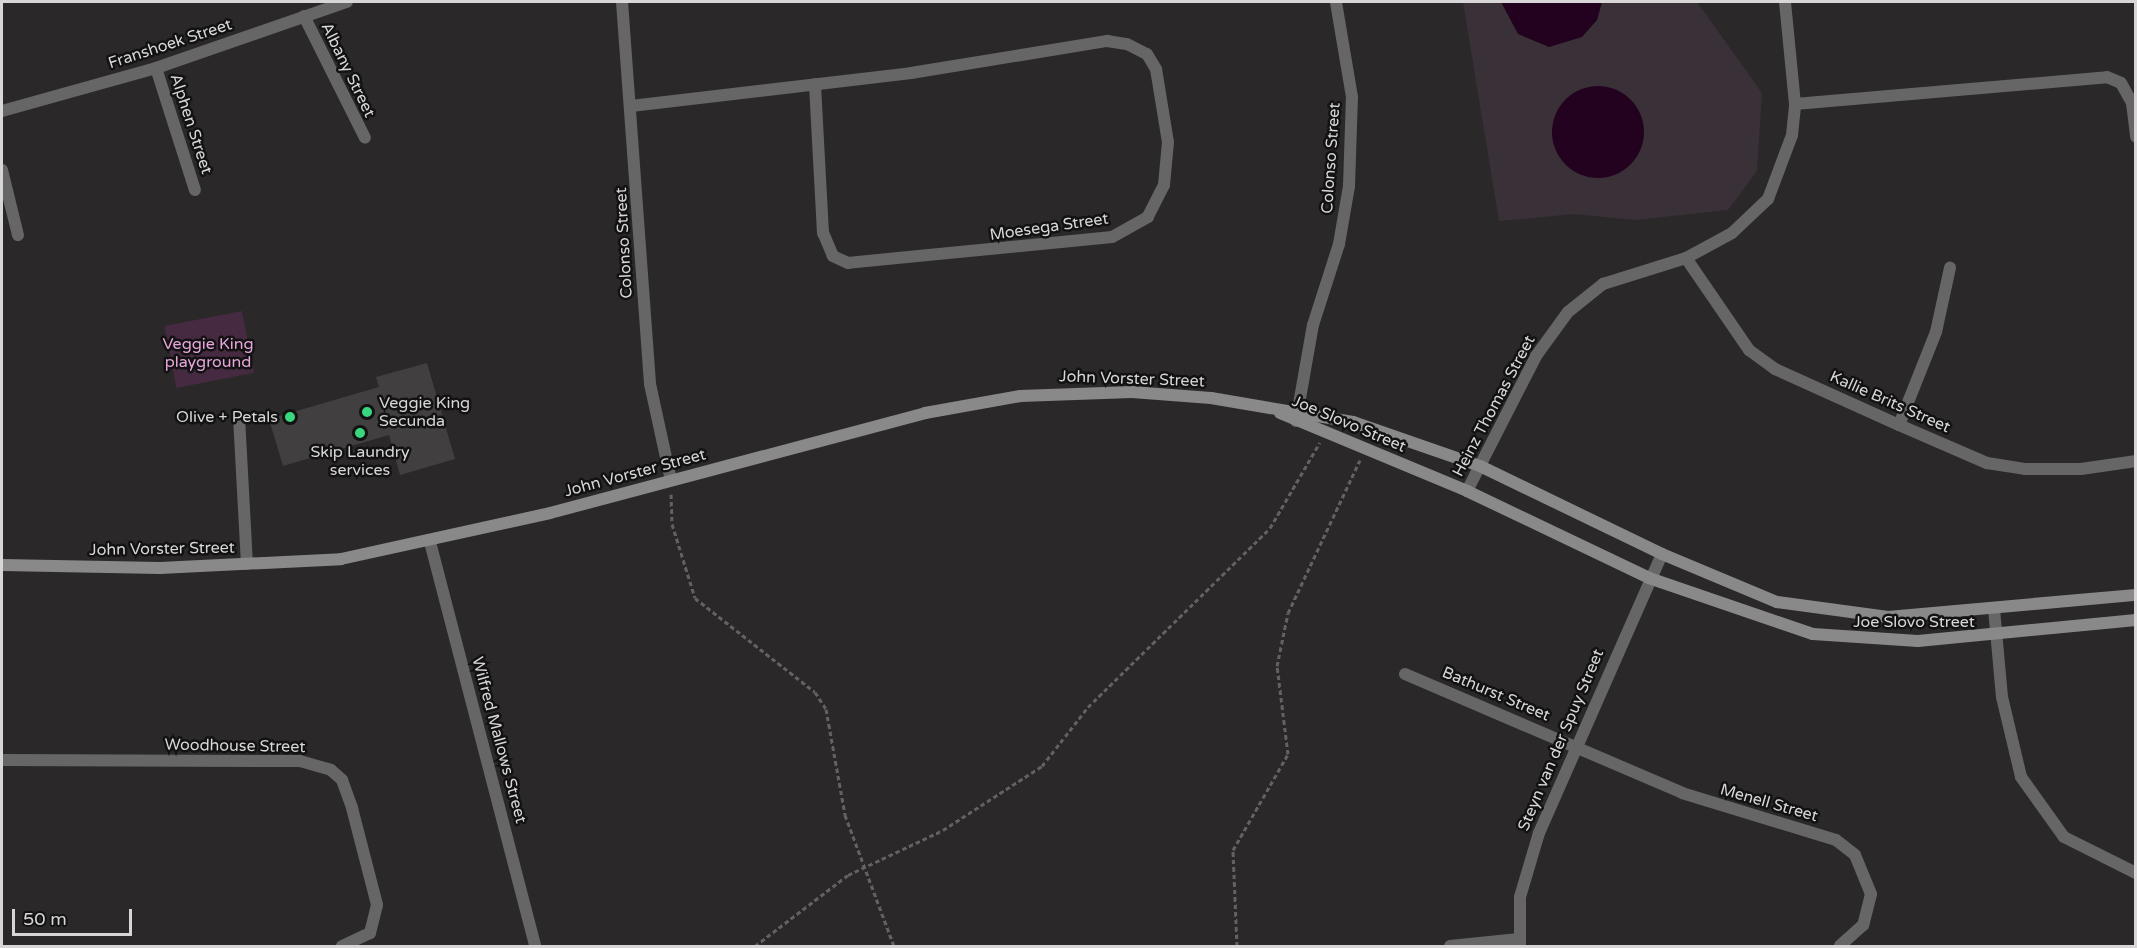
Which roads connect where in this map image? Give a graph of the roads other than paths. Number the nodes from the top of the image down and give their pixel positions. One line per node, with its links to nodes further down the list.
1 (347, 2): 5 (street, Franshoek Street)
2 (622, 2): 9 (street, Colonso Street)
3 (1336, 2): 19 (street, Colonso Street)
4 (1785, 2): 8 (street, Heinz Thomas Street)
5 (304, 16): 6 (street, Franshoek Street); 12 (street, Albany Street)
6 (156, 68): 10 (street, Franshoek Street); 14 (street, Alphen Street)
7 (815, 84): 7 (street, Moesega Street); 9 (street, Moesega Street)
8 (1795, 104): 11 (street); 16 (street, Heinz Thomas Street)
9 (631, 106): 24 (street, Colonso Street)
10 (2, 111)
11 (2136, 137)
12 (364, 138)
13 (2, 170): 15 (street)
14 (195, 190)
15 (18, 235)
16 (1686, 258): 21 (street, Kallie Brits Street); 23 (street, Heinz Thomas Street)
17 (1950, 268): 21 (street)
18 (1273, 409): 19 (street, Joe Slovo Street); 24 (street, John Vorster Street)
19 (1298, 416): 23 (street, Joe Slovo Street); 25 (street, Joe Slovo Street)
20 (239, 417): 28 (street)
21 (1899, 425): 22 (street, Kallie Brits Street)
22 (2136, 461)
23 (1480, 466): 25 (street, Heinz Thomas Street); 27 (street, Joe Slovo Street)
24 (671, 480): 26 (street, John Vorster Street)
25 (1467, 491): 30 (street, Joe Slovo Street)
26 (430, 542): 28 (street, John Vorster Street); 41 (street, Wilfred Mallows Street)
27 (1662, 554): 30 (street, Steyn van der Spuy Street); 32 (street, Joe Slovo Street)
28 (247, 564): 29 (street, John Vorster Street)
29 (2, 565)
30 (1649, 578): 34 (street, Joe Slovo Street); 36 (street, Steyn van der Spuy Street)
31 (2136, 596): 32 (street, Joe Slovo Street)
32 (1994, 609): 34 (street)
33 (2136, 620): 34 (street, Joe Slovo Street)
34 (1995, 637): 38 (street)
35 (1405, 674): 36 (street, Bathurst Street)
36 (1574, 744): 39 (street, Steyn van der Spuy Street); 43 (street, Menell Street)
37 (2, 760): 40 (street, Woodhouse Street)
38 (2136, 873)
39 (1520, 943): 42 (street)
40 (342, 946)
41 (535, 946)
42 (1450, 946)
43 (1839, 946)

